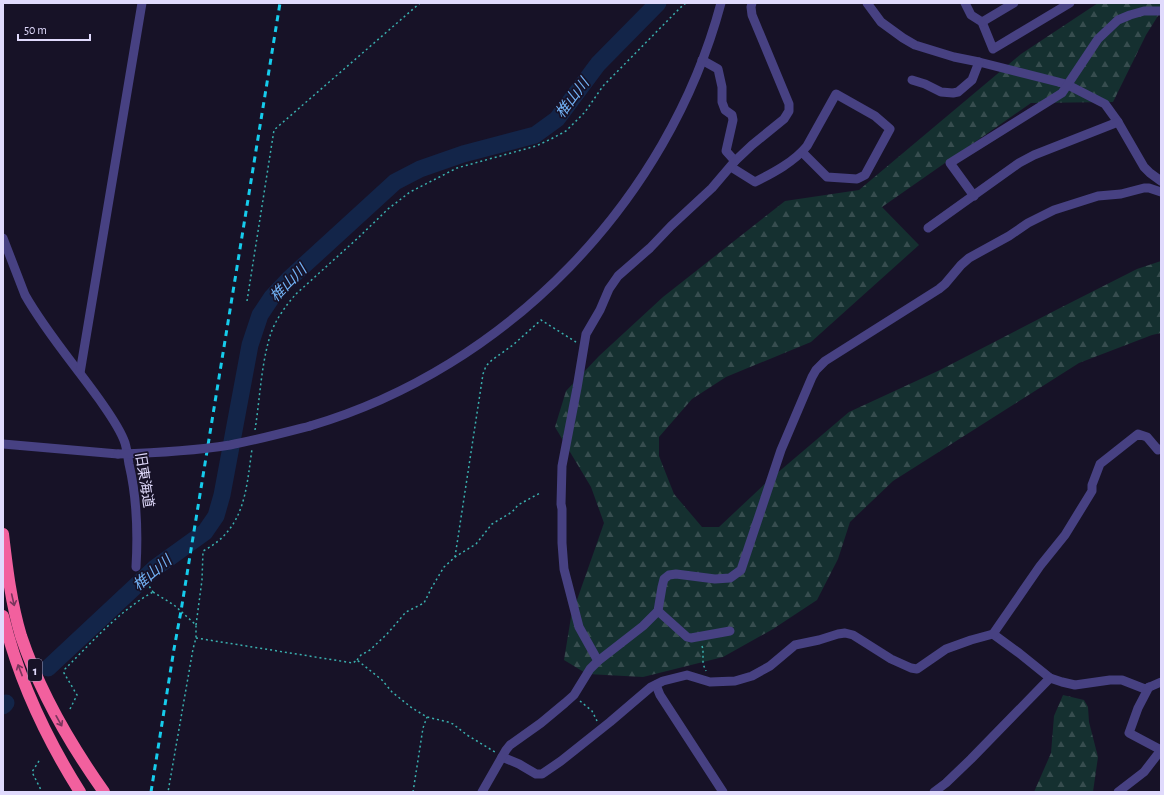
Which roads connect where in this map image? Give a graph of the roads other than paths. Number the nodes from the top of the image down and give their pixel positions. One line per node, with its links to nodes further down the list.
1 (142, 3): 24 (street)
2 (722, 3): 11 (street)
3 (752, 3): 18 (street)
4 (867, 3): 12 (street)
5 (965, 3): 9 (street)
6 (1014, 3): 9 (street)
7 (1070, 3): 10 (street)
8 (1161, 11): 15 (street)
9 (982, 22): 10 (street)
10 (993, 49): 13 (street)
11 (702, 60): 18 (street); 25 (street, bridge)
12 (979, 62): 13 (street); 14 (street)
13 (988, 64): 15 (street)
14 (912, 80)
15 (1066, 84): 16 (street); 21 (street)
16 (1118, 122): 19 (street); 21 (street)
17 (802, 152): 17 (street); 18 (street)
18 (733, 164): 33 (street)
19 (1161, 181)
20 (1161, 192): 29 (street)
21 (974, 196): 22 (street)
22 (928, 228)
23 (3, 238): 24 (street, 旧東海道)
24 (80, 373): 28 (street, 旧東海道)
25 (3, 444)
26 (1160, 452): 32 (street)
27 (3, 534): 41 (highway, 1, one-way to 41)
28 (136, 567)
29 (658, 611): 31 (street); 33 (street)
30 (3, 616): 40 (highway, 1, one-way to 30)
31 (730, 631)
32 (993, 634): 34 (street); 36 (street)
33 (598, 661): 39 (street)
34 (1050, 678): 37 (street); 44 (street)
35 (1161, 682): 37 (street)
36 (656, 685): 39 (street); 43 (street)
37 (1149, 687): 38 (street)
38 (1161, 750): 45 (street)
39 (502, 757): 42 (street)
40 (80, 792)
41 (104, 792)
42 (482, 792)
43 (723, 792)
44 (934, 792)
45 (1118, 792)

